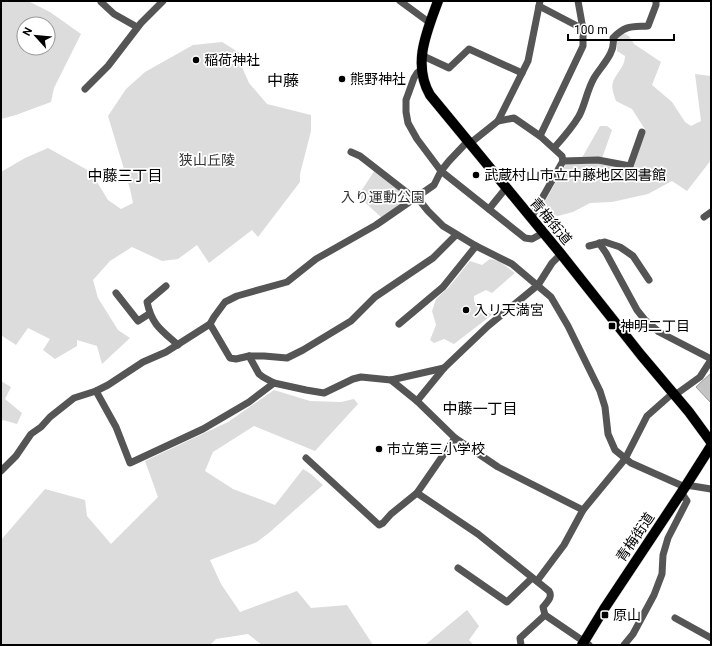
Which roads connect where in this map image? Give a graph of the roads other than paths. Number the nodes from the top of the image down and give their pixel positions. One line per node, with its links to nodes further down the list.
1 (163, 1): 9 (street)
2 (400, 1): 8 (street)
3 (438, 1): 8 (main road, 青梅街道)
4 (578, 1): 10 (street)
5 (656, 1): 19 (street)
6 (101, 2): 9 (street)
7 (540, 4): 10 (street); 13 (street)
8 (430, 23): 11 (main road, 青梅街道)
9 (137, 27): 14 (street)
10 (583, 29): 17 (street)
11 (421, 55): 12 (main road, 青梅街道); 13 (street)
12 (422, 69): 18 (main road, 青梅街道); 22 (street)
13 (522, 73): 15 (street)
14 (86, 88)
15 (498, 120): 17 (street); 18 (street)
16 (642, 132): 21 (street)
17 (540, 136): 19 (street)
18 (467, 142): 22 (street); 23 (main road, 青梅街道)
19 (554, 148): 21 (street)
20 (351, 152): 24 (street)
21 (563, 161): 28 (street)
22 (441, 171): 24 (street); 25 (street)
23 (506, 188): 25 (street); 28 (main road, 青梅街道)
24 (415, 197): 30 (street); 40 (street)
25 (489, 208): 29 (street)
26 (711, 212): 27 (street)
27 (704, 217)
28 (531, 218): 29 (main road, 青梅街道)
29 (543, 233): 34 (main road, 青梅街道)
30 (456, 235): 32 (street); 43 (street)
31 (599, 243): 33 (street); 35 (street); 44 (street)
32 (476, 246): 36 (street); 41 (street)
33 (589, 246)
34 (561, 254): 36 (street); 49 (main road, 青梅街道)
35 (649, 280)
36 (538, 285): 45 (street); 55 (street)
37 (166, 286): 39 (street)
38 (116, 293): 39 (street)
39 (149, 314): 42 (street)
40 (210, 324): 42 (street); 43 (street)
41 (399, 324)
42 (178, 345): 48 (street)
43 (249, 356): 47 (street)
44 (711, 360): 49 (street)
45 (444, 368): 46 (street); 50 (street)
46 (392, 380): 47 (street); 50 (street)
47 (274, 382): 48 (street)
48 (96, 391): 56 (street)
49 (674, 394): 52 (main road, 青梅街道); 55 (street)
50 (417, 401): 51 (street)
51 (455, 438): 59 (street); 60 (street)
52 (711, 442)
53 (711, 446): 57 (main road, 青梅街道)
54 (306, 458): 59 (street)
55 (625, 459): 57 (street); 60 (street)
56 (1, 471)
57 (684, 488): 58 (street); 66 (main road, 青梅街道); 68 (street)
58 (711, 489)
59 (417, 493): 62 (street)
60 (583, 510): 62 (street)
61 (458, 568): 62 (street)
62 (535, 579): 63 (street)
63 (545, 615): 66 (street); 67 (street)
64 (675, 618): 65 (street)
65 (711, 638)
66 (585, 644)
67 (522, 645)
68 (624, 645)

